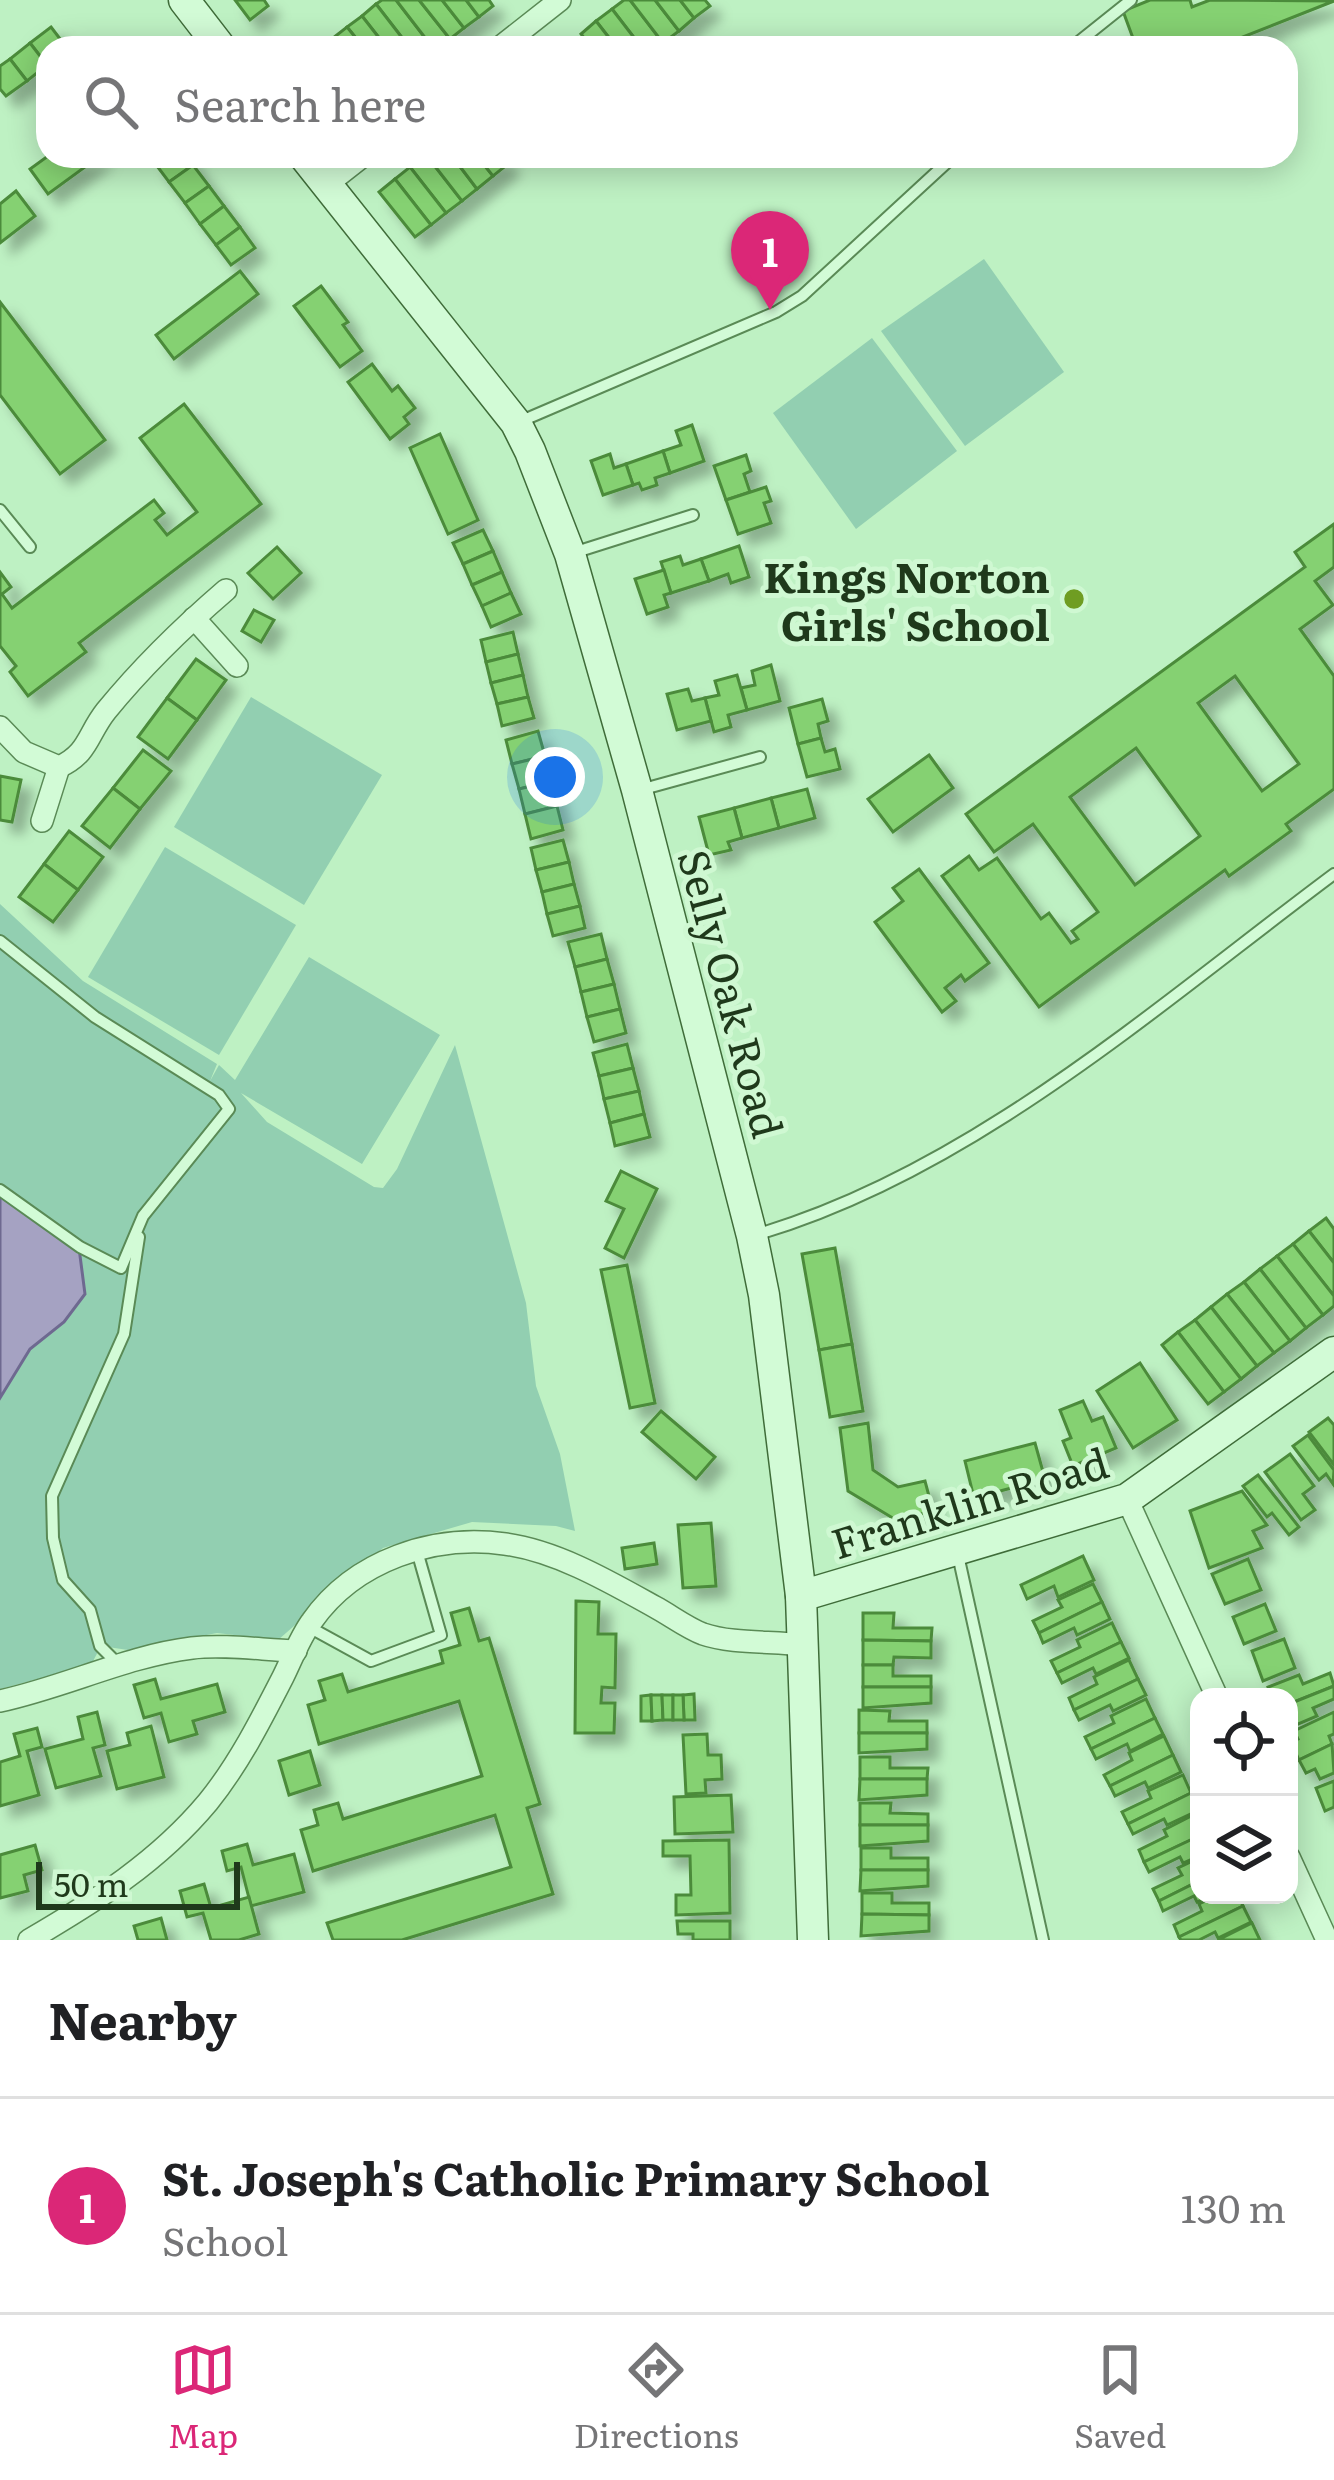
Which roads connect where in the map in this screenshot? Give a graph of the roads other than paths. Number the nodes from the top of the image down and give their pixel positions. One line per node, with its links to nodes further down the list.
1 (184, 0): 4 (street)
2 (560, 0): 5 (street)
3 (1131, 0): 6 (lane)
4 (212, 36)
5 (514, 36)
6 (1086, 36)
7 (313, 168): 10 (street, Selly Oak Road)
8 (348, 168): 10 (street)
9 (941, 168): 11 (lane)
10 (326, 185): 11 (street, Selly Oak Road)
11 (516, 423): 15 (street, Selly Oak Road)
12 (0, 511): 14 (lane)
13 (693, 515): 15 (lane)
14 (30, 547)
15 (570, 554): 22 (street, Selly Oak Road)
16 (226, 590): 17 (street)
17 (194, 618): 18 (street); 21 (street)
18 (237, 666)
19 (0, 727): 21 (street)
20 (760, 757): 22 (lane)
21 (59, 766): 23 (street)
22 (637, 790): 28 (street, Selly Oak Road)
23 (42, 820)
24 (1334, 874): 28 (lane)
25 (0, 941): 27 (lane)
26 (0, 1190): 27 (lane)
27 (143, 1216): 37 (lane)
28 (752, 1236): 33 (street, Selly Oak Road)
29 (1334, 1352): 30 (street, Franklin Road)
30 (1127, 1499): 32 (street, Franklin Road); 38 (street)
31 (416, 1548): 34 (street); 34 (lane); 35 (street)
32 (958, 1552): 33 (street, Franklin Road); 44 (lane)
33 (801, 1596): 35 (street, Selly Oak Road)
34 (309, 1627): 36 (street)
35 (802, 1645): 43 (street, Selly Oak Road)
36 (296, 1651): 37 (street); 42 (street)
37 (118, 1664): 39 (street)
38 (1212, 1688)
39 (0, 1701)
40 (1298, 1875): 41 (street)
41 (1328, 1933)
42 (29, 1940)
43 (813, 1940)
44 (1043, 1940)

